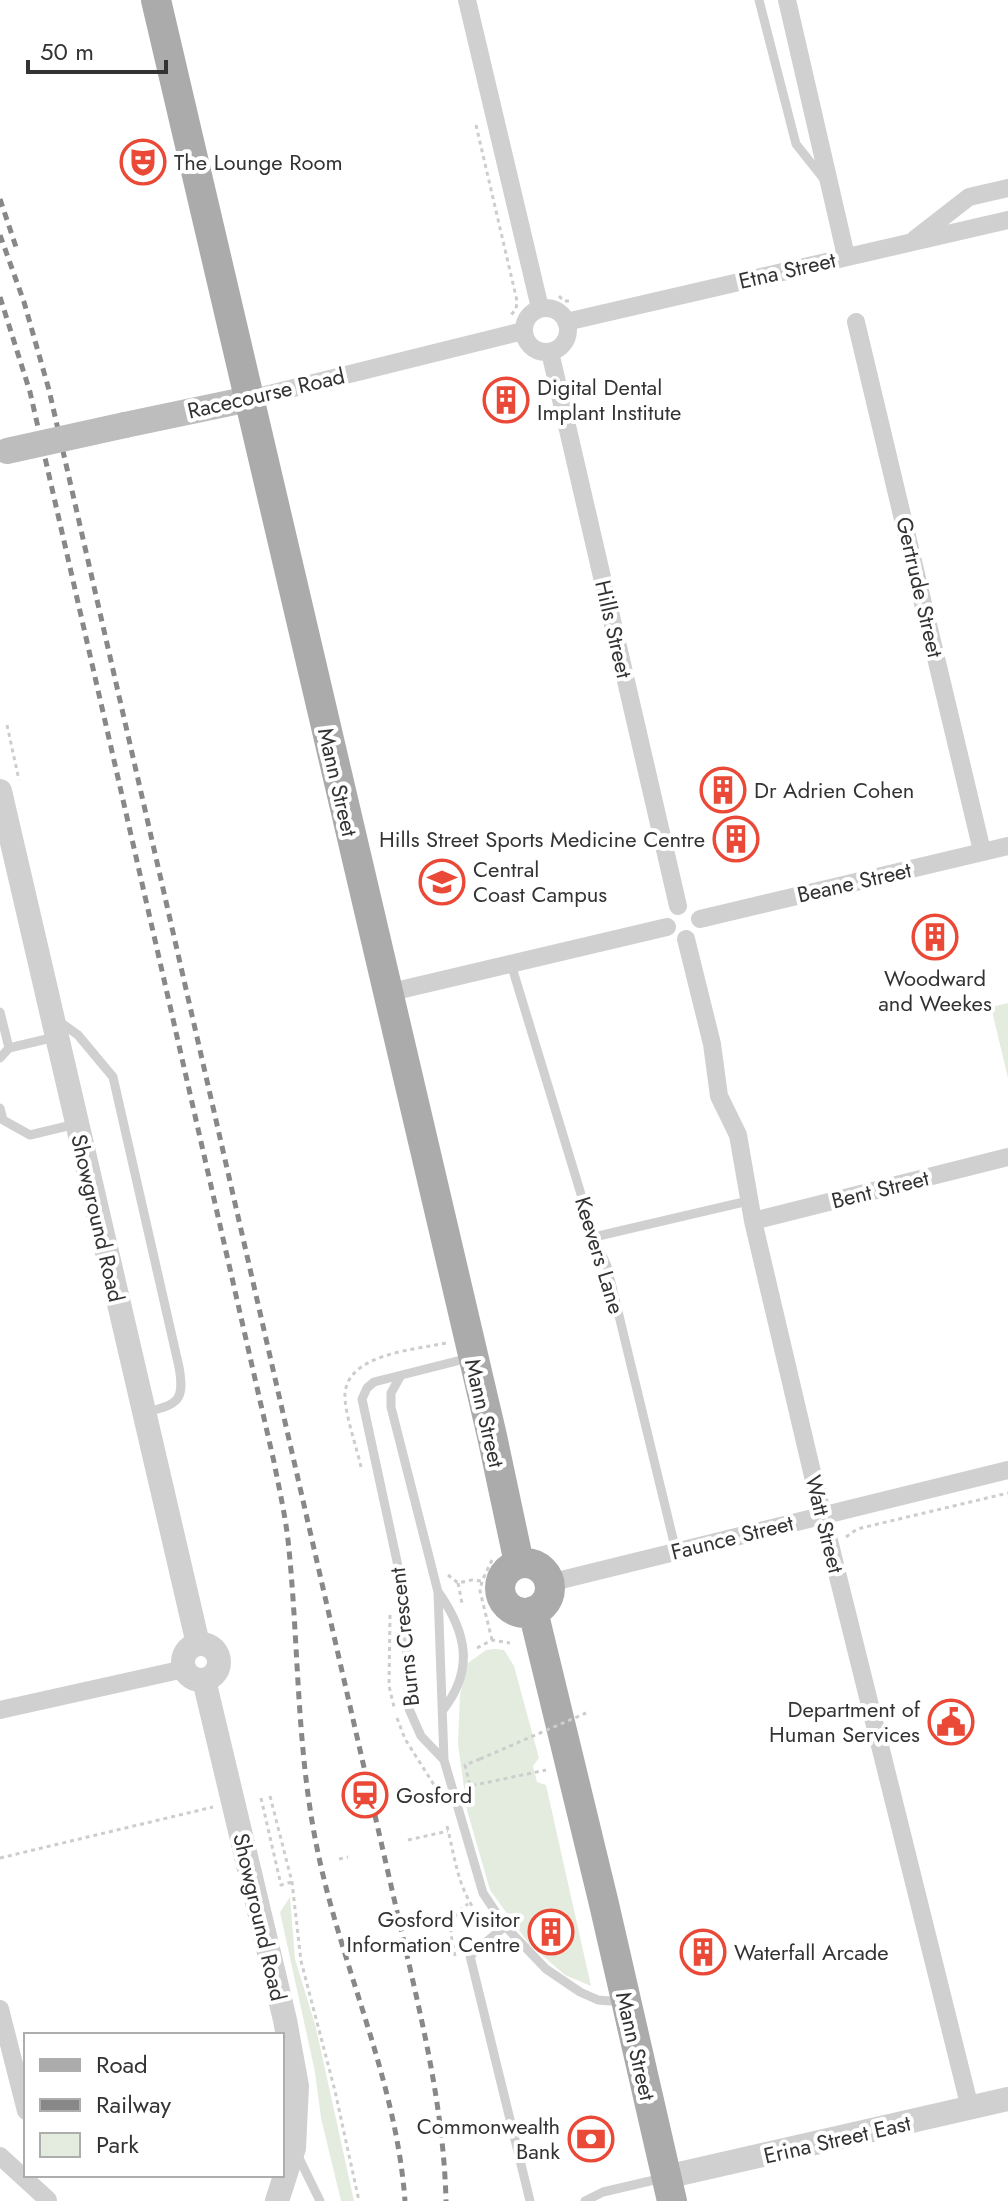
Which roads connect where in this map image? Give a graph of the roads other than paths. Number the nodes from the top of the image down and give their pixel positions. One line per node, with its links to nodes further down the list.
1 (156, 0): 15 (main road, Mann Street)
2 (467, 0): 10 (street)
3 (759, 0): 5 (lane)
4 (787, 0): 5 (street)
5 (828, 184): 9 (street)
6 (1008, 188): 8 (street)
7 (1008, 220): 8 (street, Etna Street)
8 (910, 243): 9 (street, Etna Street)
9 (846, 256): 11 (street, Etna Street)
10 (540, 308): 11 (street); 13 (street)
11 (566, 322): 14 (street)
12 (856, 322): 20 (street, Gertrude Street)
13 (523, 331): 14 (street); 15 (street, Racecourse Road)
14 (550, 352): 21 (street, Hills Street)
15 (249, 399): 16 (main road, Racecourse Road, bridge); 26 (main road, Mann Street)
16 (2, 452)
17 (0, 791): 18 (street, Showground Road)
18 (5, 835): 28 (street, Showground Road)
19 (1008, 846): 20 (street, Beane Street)
20 (982, 851): 22 (street, Beane Street)
21 (678, 906): 22 (street); 23 (street)
22 (700, 919): 24 (street)
23 (667, 927): 24 (street); 25 (street)
24 (686, 939): 34 (street, Watt Street)
25 (511, 964): 26 (street); 36 (lane, Keevers Lane)
26 (387, 993): 37 (main road, Mann Street)
27 (0, 1012): 29 (lane)
28 (54, 1027): 29 (lane); 32 (street, Showground Road); 39 (lane)
29 (9, 1048): 30 (lane)
30 (0, 1058)
31 (0, 1108): 32 (lane)
32 (76, 1124): 39 (street, Showground Road)
33 (1008, 1157): 35 (street, Bent Street)
34 (748, 1201): 35 (street, Watt Street); 36 (lane)
35 (753, 1221): 41 (street, Watt Street)
36 (594, 1237): 42 (lane, Keevers Lane)
37 (472, 1357): 38 (lane, Burns Crescent); 43 (main road, Mann Street)
38 (403, 1375): 45 (lane); 50 (lane, Burns Crescent)
39 (144, 1412): 47 (street, Showground Road)
40 (1008, 1470): 41 (street, Faunce Street)
41 (822, 1515): 42 (street, Faunce Street); 56 (street, Watt Street)
42 (676, 1551): 44 (street, Faunce Street)
43 (506, 1557): 44 (main road); 46 (main road)
44 (549, 1583): 46 (main road)
45 (438, 1592): 49 (lane); 49 (lane)
46 (533, 1611): 52 (main road, Mann Street)
47 (194, 1675): 48 (street); 57 (street, Showground Road)
48 (0, 1710)
49 (443, 1710): 50 (lane)
50 (444, 1760): 51 (lane, Burns Crescent)
51 (505, 1926): 52 (lane, Burns Crescent); 64 (lane)
52 (626, 2002): 60 (main road, Mann Street)
53 (0, 2009): 55 (street)
54 (1008, 2099): 56 (street, Erina Street East)
55 (24, 2103)
56 (970, 2108): 60 (street, Erina Street East)
57 (294, 2148): 62 (street, Showground Road); 63 (lane)
58 (0, 2156): 61 (street)
59 (42, 2177): 61 (street)
60 (669, 2189): 65 (lane)
61 (48, 2200)
62 (277, 2201)
63 (320, 2201)
64 (530, 2201)
65 (585, 2201)

